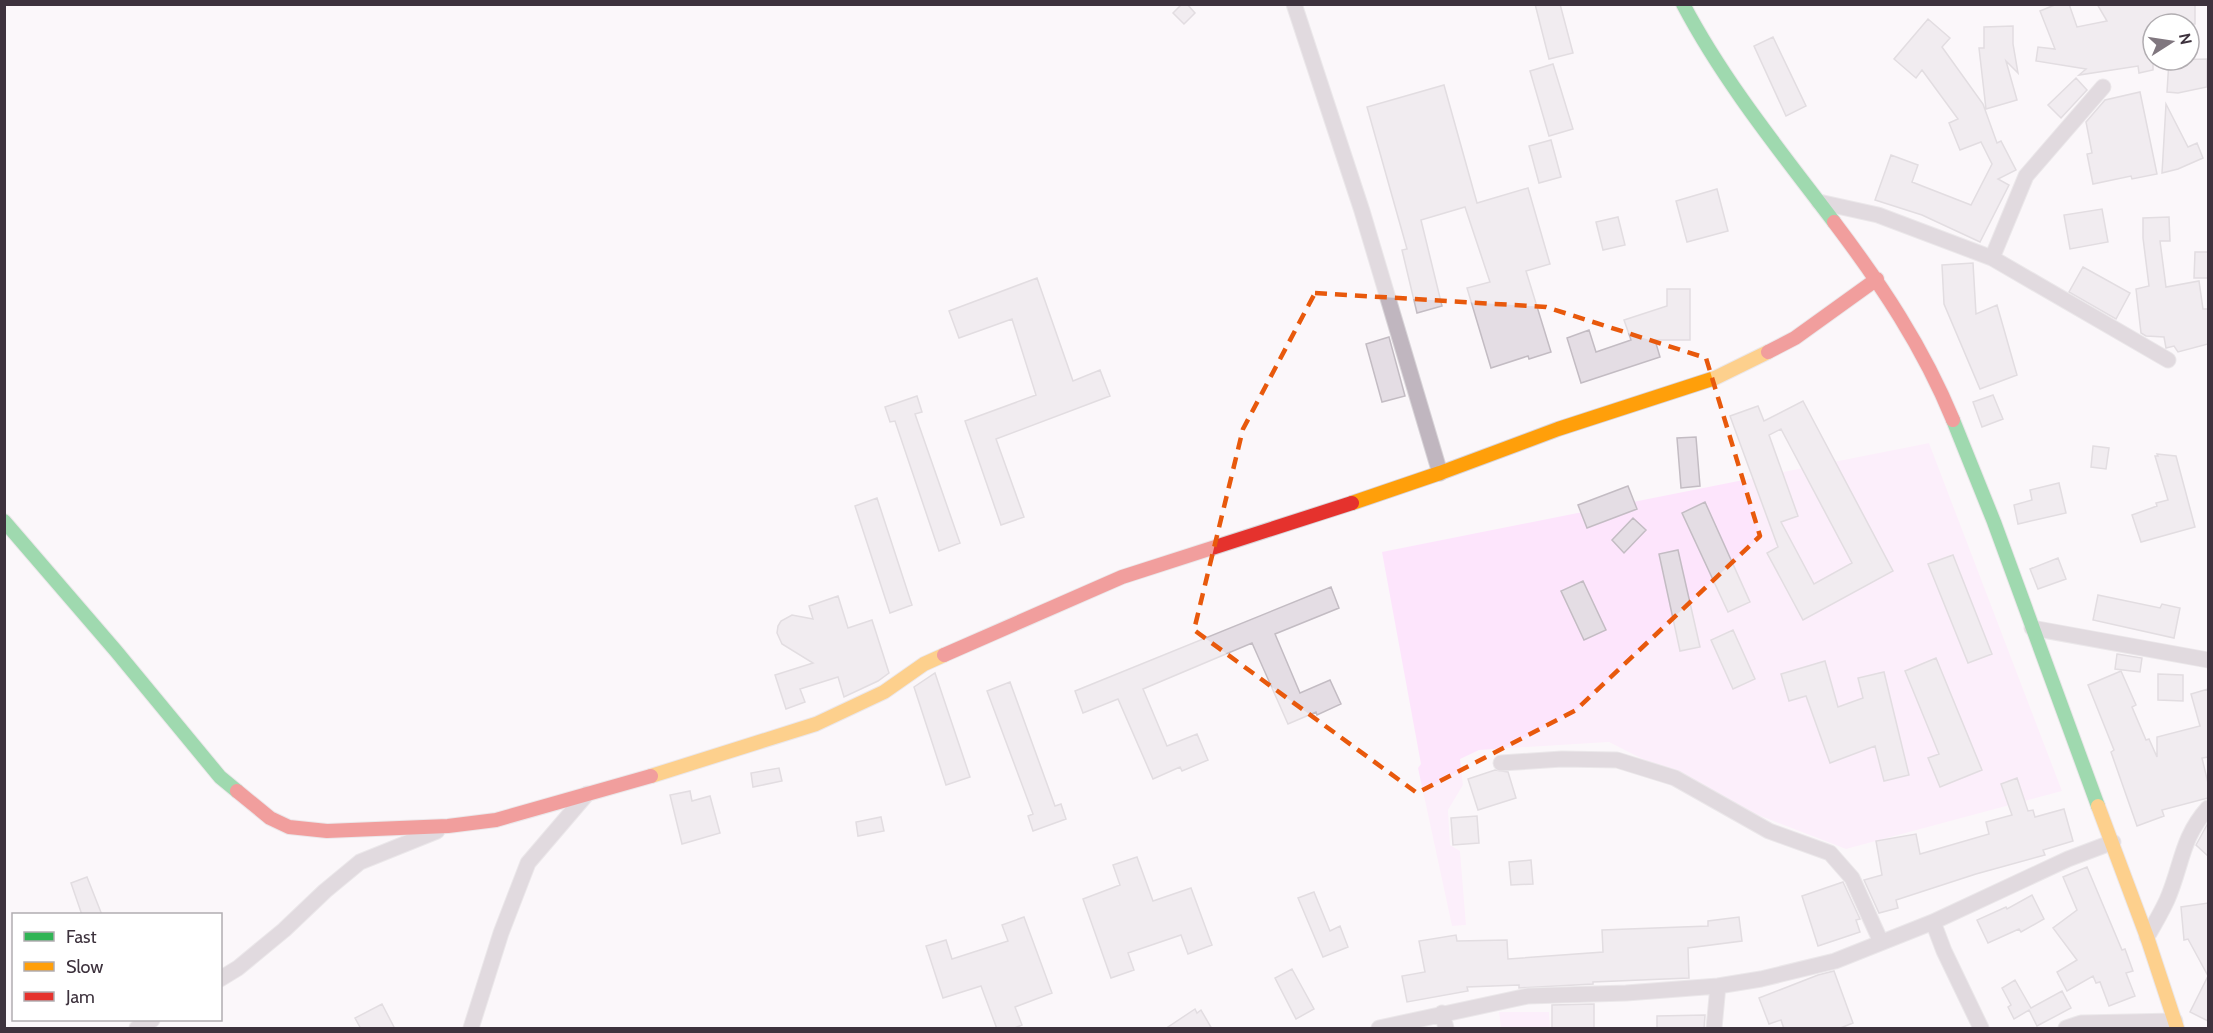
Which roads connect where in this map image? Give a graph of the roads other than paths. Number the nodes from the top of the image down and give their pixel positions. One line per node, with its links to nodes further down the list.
1 (1294, 4): 8 (street)
2 (1683, 4): 4 (street)
3 (2103, 87): 5 (street)
4 (1819, 202): 5 (street); 6 (street)
5 (1992, 258): 7 (street)
6 (1876, 279): 8 (street); 10 (street)
7 (2168, 360)
8 (1440, 473): 13 (street)
9 (4, 521): 15 (street)
10 (2032, 628): 11 (street); 16 (street)
11 (2208, 660)
12 (1501, 763): 19 (street)
13 (587, 794): 15 (street); 26 (street)
14 (2208, 808): 18 (street)
15 (448, 826): 20 (street)
16 (2113, 843): 17 (street); 18 (street)
17 (1933, 922): 19 (street); 29 (street)
18 (2147, 937): 24 (street)
19 (1881, 942): 21 (street)
20 (222, 978)
21 (1718, 986): 23 (street); 28 (street)
22 (150, 1021): 25 (street)
23 (1444, 1021): 27 (street)
24 (2176, 1025): 30 (street)
25 (137, 1029)
26 (471, 1029)
27 (1379, 1029)
28 (1714, 1029)
29 (1980, 1029)
30 (2066, 1029)

